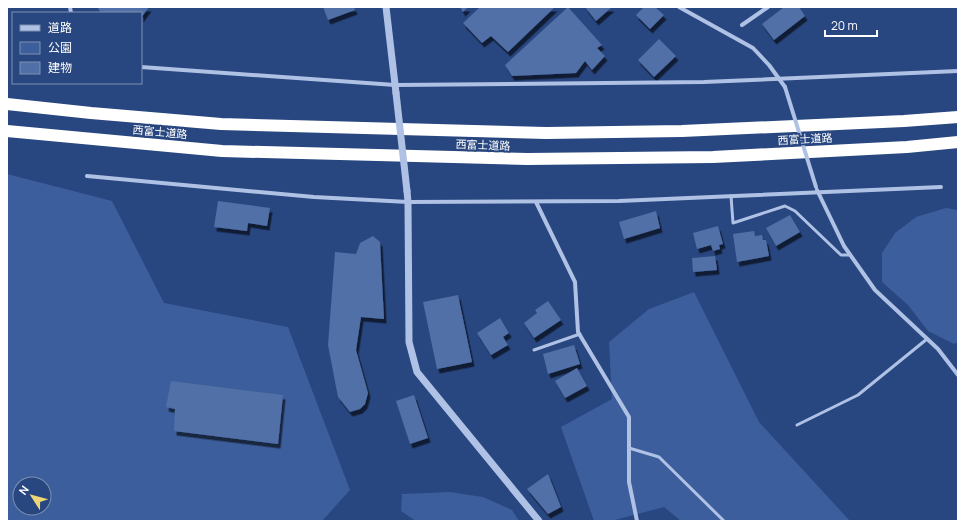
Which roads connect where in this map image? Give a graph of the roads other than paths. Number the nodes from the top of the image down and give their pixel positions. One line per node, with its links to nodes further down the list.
1 (386, 7): 8 (street)
2 (679, 7): 7 (street)
3 (768, 7): 4 (street)
4 (742, 26)
5 (142, 67): 8 (street)
6 (958, 71): 7 (street)
7 (780, 80): 8 (street); 15 (street, bridge)
8 (396, 89): 17 (street, bridge)
9 (7, 104): 10 (highway, 西富士道路)
10 (958, 117)
11 (7, 131): 12 (highway, 西富士道路)
12 (958, 142)
13 (87, 176): 17 (street)
14 (941, 187): 15 (street)
15 (817, 189): 16 (street); 19 (street)
16 (731, 196): 18 (street); 19 (lane)
17 (408, 202): 18 (street); 26 (street)
18 (536, 202): 20 (street)
19 (850, 255): 21 (street)
20 (580, 334): 22 (lane); 25 (street)
21 (927, 339): 23 (street); 24 (lane)
22 (534, 350)
23 (958, 375)
24 (797, 425)
25 (629, 448): 27 (street); 28 (lane)
26 (539, 521)
27 (637, 521)
28 (724, 521)

